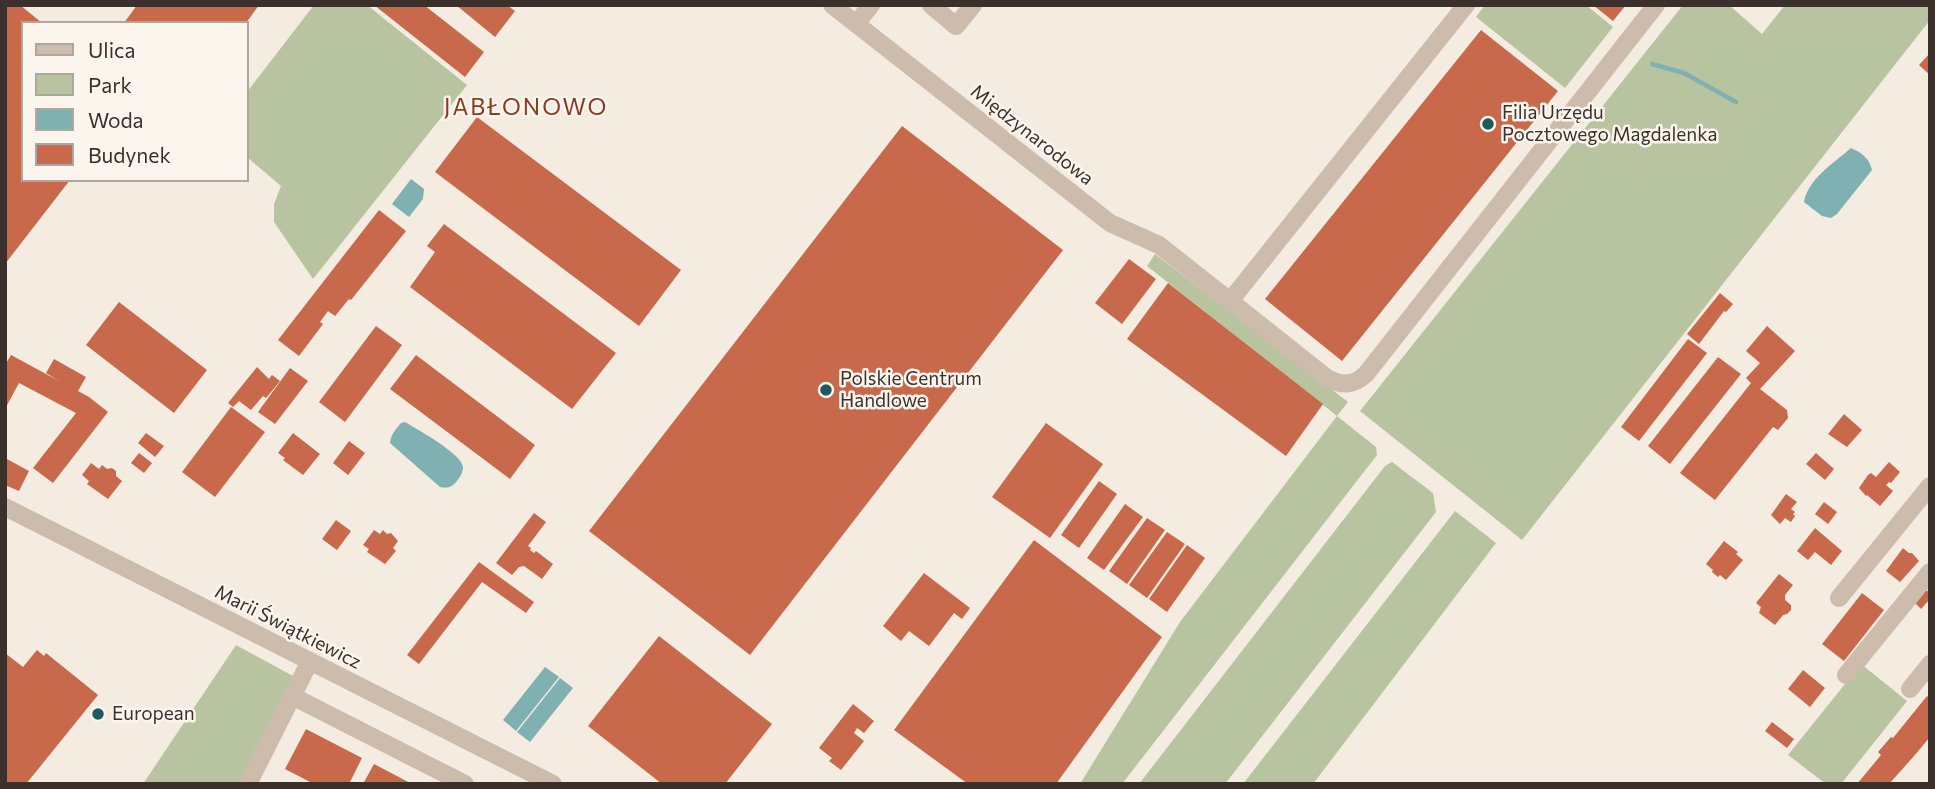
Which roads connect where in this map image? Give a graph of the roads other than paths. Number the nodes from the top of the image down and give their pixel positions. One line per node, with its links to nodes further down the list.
1 (832, 5): 7 (street, Międzynarodowa)
2 (871, 5): 7 (street)
3 (931, 5): 4 (street)
4 (973, 5)
5 (1466, 5): 8 (street)
6 (1656, 5): 8 (street, Międzynarodowa)
7 (856, 24): 8 (street, Międzynarodowa)
8 (1230, 300)
9 (1930, 486): 12 (street)
10 (5, 507): 13 (street, Marii Świątkiewicz)
11 (1930, 572): 15 (street)
12 (1839, 598)
13 (310, 661): 17 (street); 20 (street, Marii Świątkiewicz)
14 (1930, 664): 16 (street)
15 (1846, 675)
16 (1910, 689)
17 (292, 696): 18 (street); 19 (street)
18 (248, 784)
19 (464, 784)
20 (553, 784)

